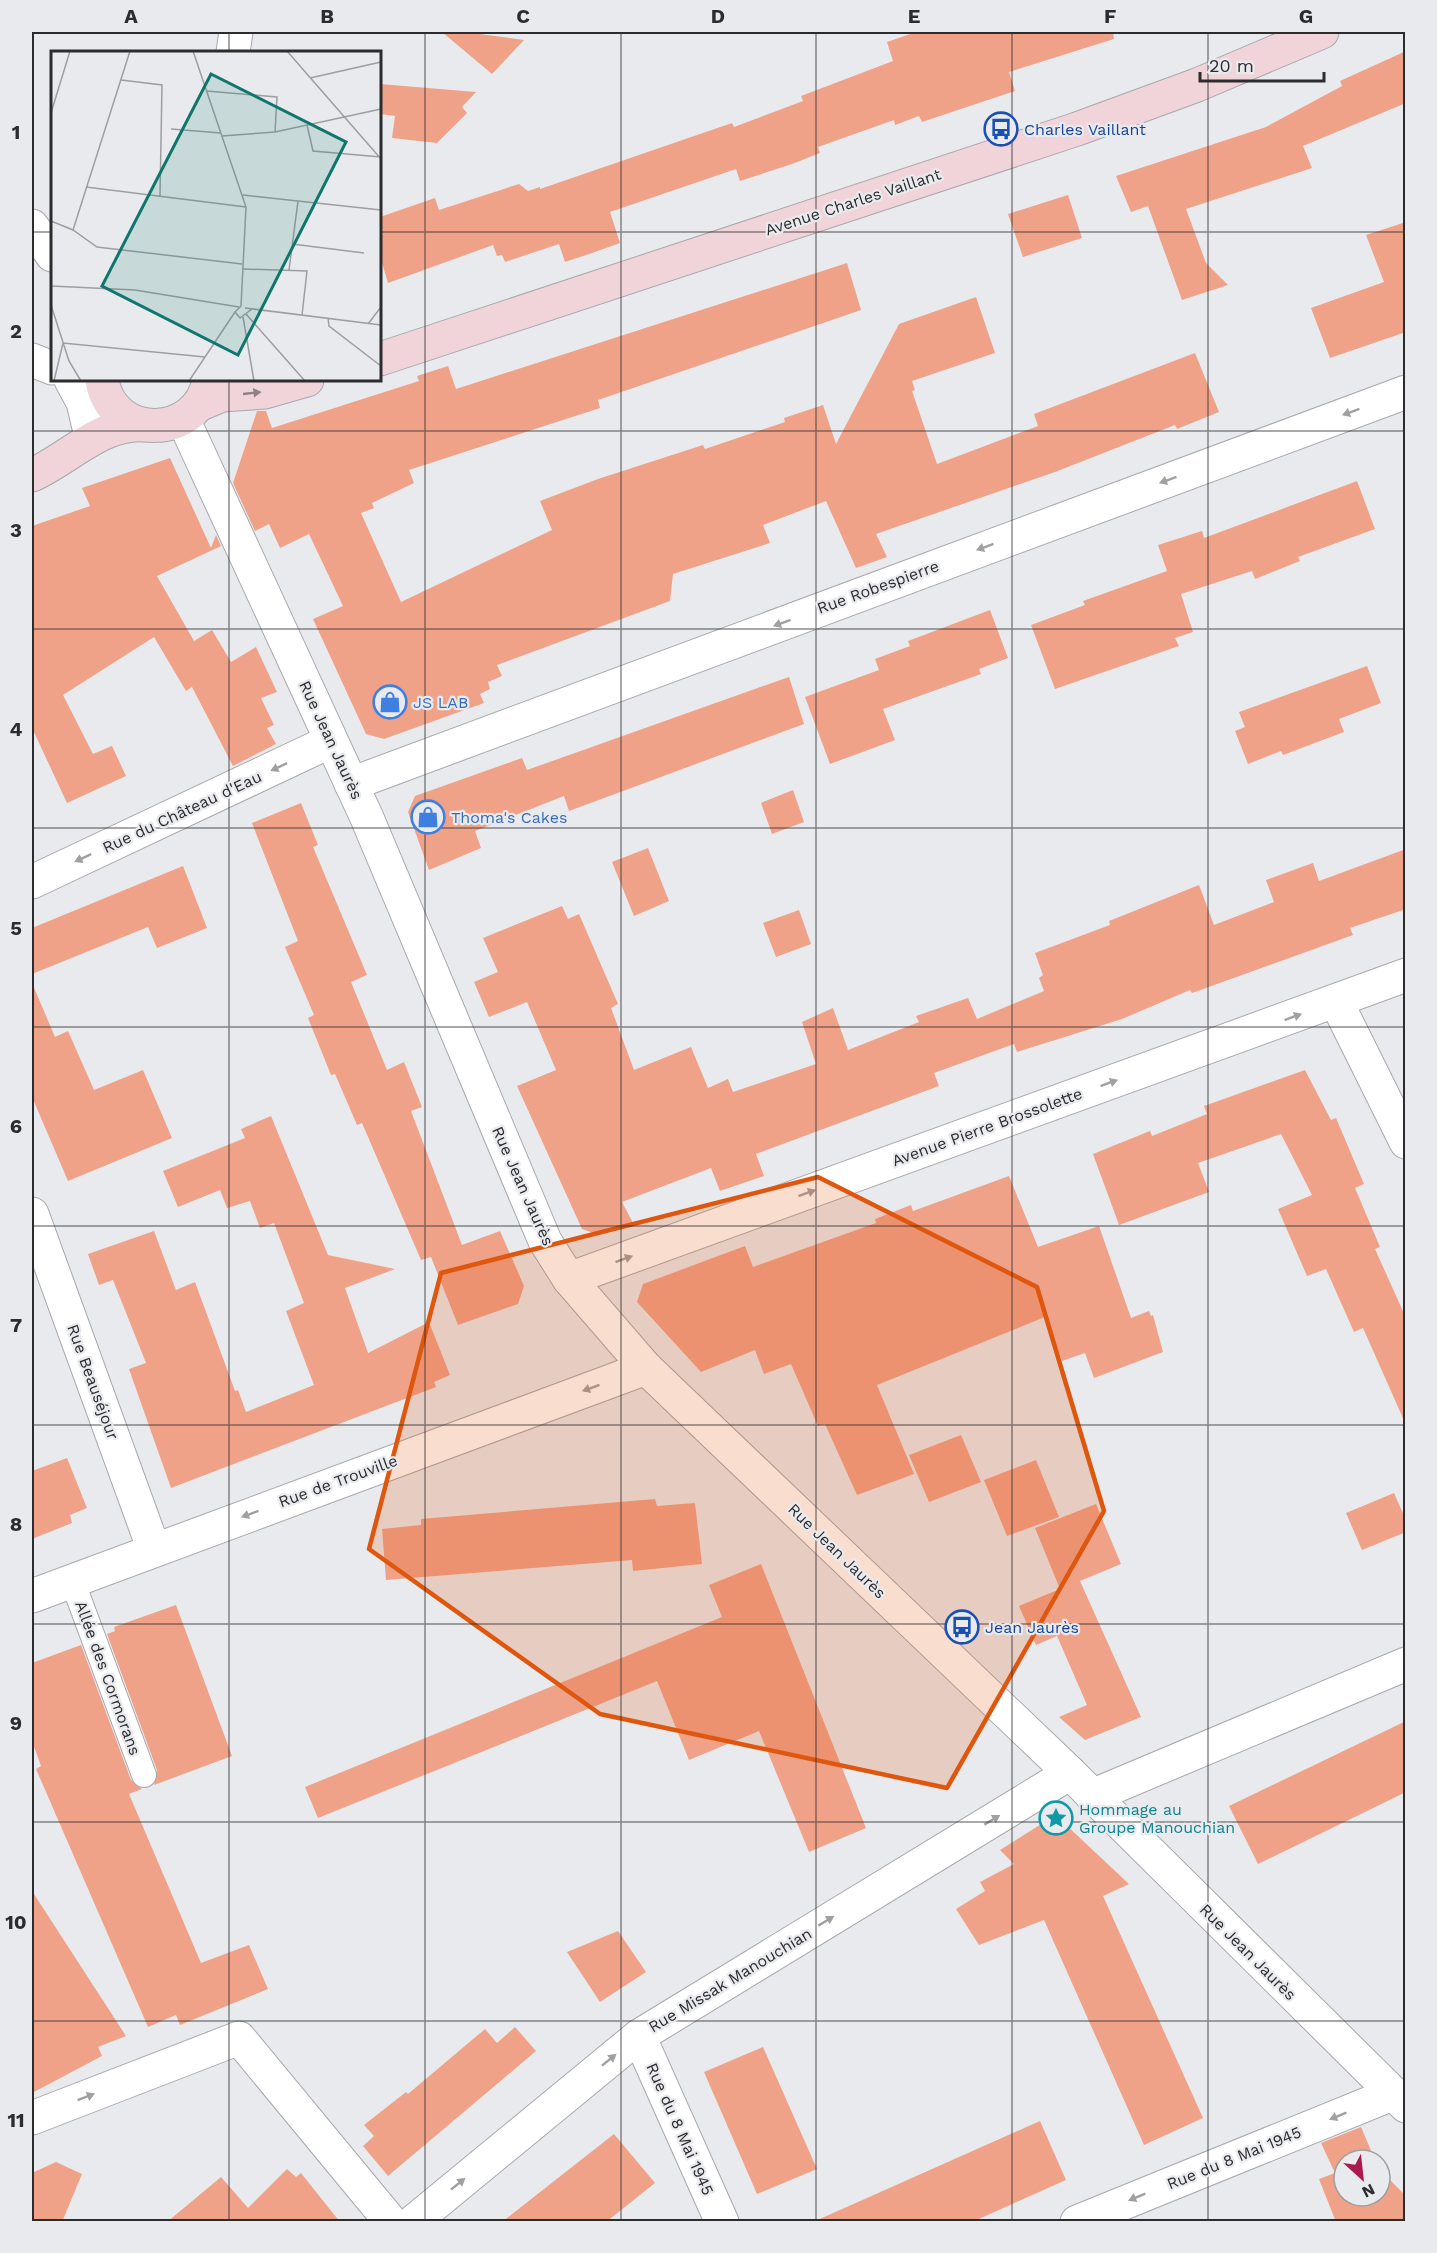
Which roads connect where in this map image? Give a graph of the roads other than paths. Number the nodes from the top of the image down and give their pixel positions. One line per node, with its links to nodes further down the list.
1 (236, 32): 3 (street)
2 (1322, 32): 6 (main road, Avenue Charles Vaillant)
3 (233, 51)
4 (32, 226): 5 (street)
5 (51, 254)
6 (381, 359)
7 (32, 360): 8 (street)
8 (51, 369)
9 (72, 381): 15 (street)
10 (302, 381): 13 (main road, one-way to 10)
11 (98, 383): 14 (main road); 15 (main road)
12 (1406, 392): 18 (street, Rue Robespierre, one-way to 18)
13 (197, 401): 14 (main road); 17 (street, Rue Jean Jaurès)
14 (145, 425): 15 (main road)
15 (79, 443): 16 (main road)
16 (32, 475)
17 (331, 741): 18 (street, Rue Jean Jaurès); 19 (street, Rue du Château d'Eau, one-way to 19)
18 (351, 784): 24 (street, Rue Jean Jaurès)
19 (32, 882)
20 (1406, 975): 21 (street, Avenue Pierre Brossolette)
21 (1336, 1001): 22 (street); 24 (street, Avenue Pierre Brossolette, one-way to 21)
22 (1406, 1142)
23 (32, 1214): 26 (street, Rue Beauséjour)
24 (569, 1279): 25 (street, Rue Jean Jaurès)
25 (646, 1368): 26 (street, Rue de Trouville, one-way to 26); 31 (street, Rue Jean Jaurès)
26 (154, 1550): 27 (street, Rue de Trouville)
27 (72, 1581): 28 (street, Rue de Trouville); 30 (lane, Allée des Cormorans)
28 (32, 1596)
29 (1406, 1665): 31 (street)
30 (144, 1775)
31 (1081, 1785): 32 (street, Rue Missak Manouchian, one-way to 31); 33 (street, Rue Jean Jaurès)
32 (639, 2036): 36 (street, Rue Missak Manouchian, one-way to 32); 37 (street, Rue du 8 Mai 1945)
33 (1399, 2100): 38 (street, Rue du 8 Mai 1945, one-way to 38)
34 (32, 2118): 35 (street, one-way to 35)
35 (391, 2222)
36 (413, 2222)
37 (722, 2222)
38 (1077, 2222)

